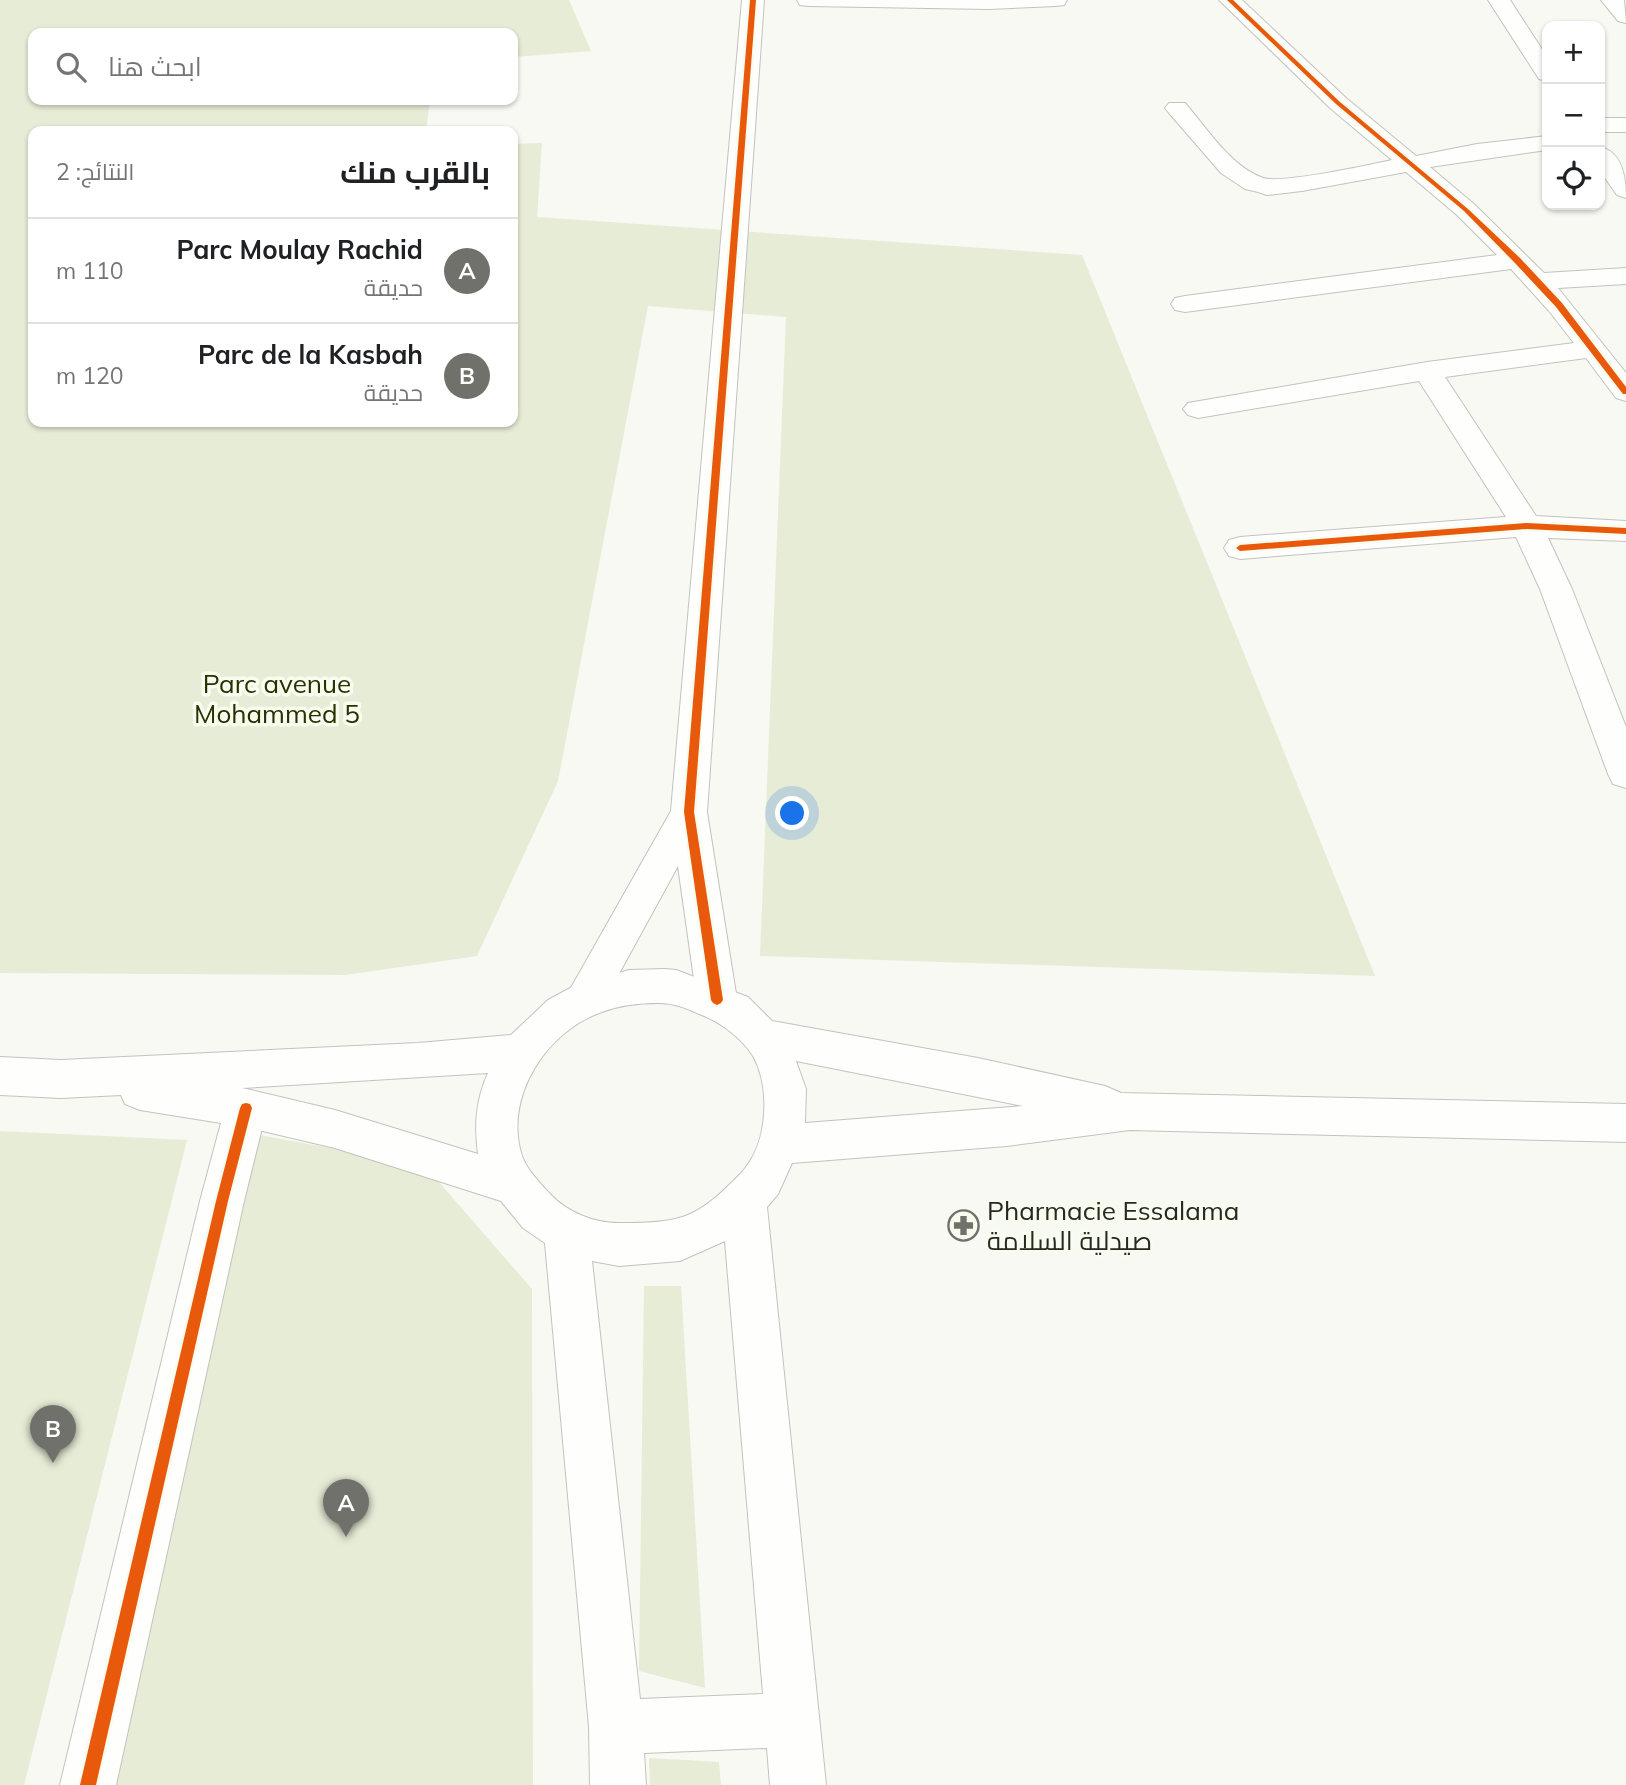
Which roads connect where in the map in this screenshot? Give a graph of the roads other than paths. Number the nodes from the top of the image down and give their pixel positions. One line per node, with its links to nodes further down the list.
1 (753, 0): 28 (street)
2 (808, 0): 3 (street)
3 (1056, 0)
4 (1230, 0): 14 (street)
5 (1499, 0): 8 (street)
6 (1612, 0): 7 (street)
7 (1626, 16)
8 (1542, 67)
9 (1177, 108): 14 (street)
10 (1605, 125): 11 (street)
11 (1626, 125)
12 (1542, 144): 14 (street)
13 (1605, 161): 15 (street)
14 (1413, 166): 16 (street)
15 (1626, 190)
16 (1517, 260): 18 (street); 19 (street)
17 (1626, 276): 18 (street)
18 (1537, 281): 20 (street)
19 (1185, 304)
20 (1593, 349): 21 (street); 22 (street)
21 (1427, 371): 23 (street); 24 (street)
22 (1626, 392)
23 (1198, 409)
24 (1527, 526): 25 (street); 26 (street); 27 (street)
25 (1626, 531)
26 (1240, 548)
27 (1626, 774)
28 (689, 812): 29 (street); 30 (street)
29 (584, 1000): 30 (street); 32 (street)
30 (717, 1000): 31 (street)
31 (764, 1037): 36 (street); 38 (street)
32 (520, 1052): 34 (street); 39 (street)
33 (0, 1076): 34 (street)
34 (61, 1079): 35 (street)
35 (246, 1108): 39 (street); 44 (street)
36 (1130, 1111): 37 (street); 38 (street)
37 (1626, 1123)
38 (782, 1144): 40 (street)
39 (514, 1185): 41 (street)
40 (744, 1203): 41 (street); 42 (street)
41 (566, 1231): 43 (street)
42 (792, 1720): 43 (street); 46 (street)
43 (616, 1727): 45 (street)
44 (88, 1785)
45 (618, 1785)
46 (799, 1785)

